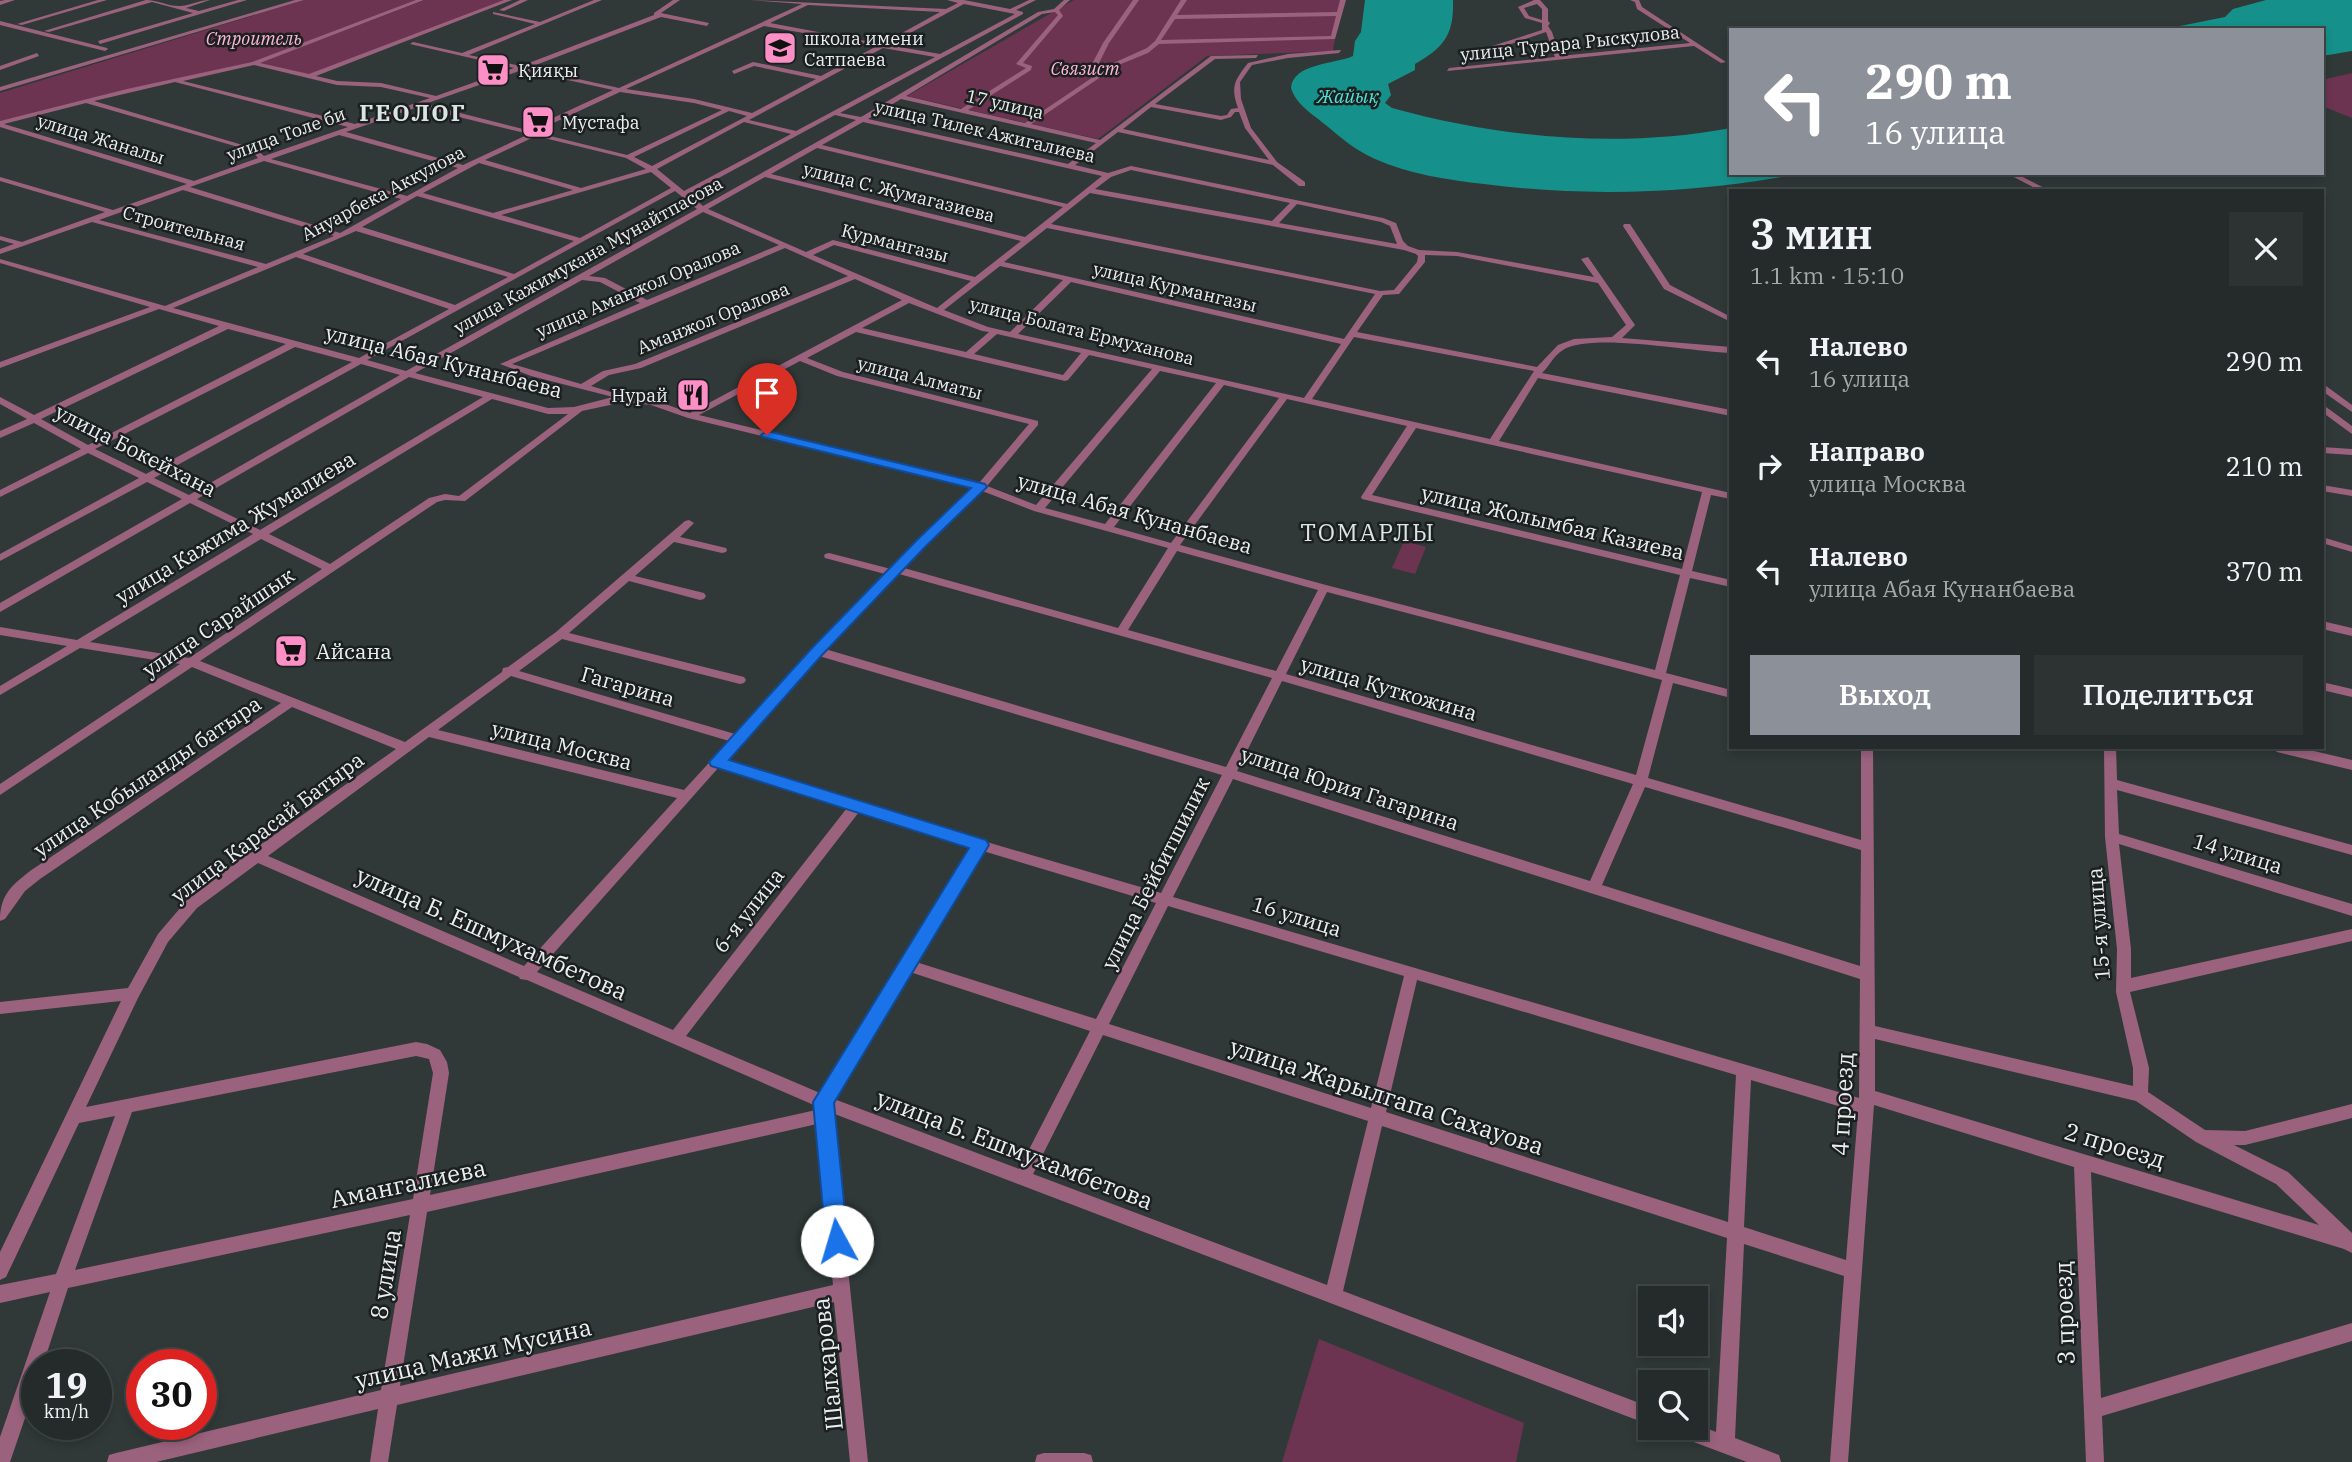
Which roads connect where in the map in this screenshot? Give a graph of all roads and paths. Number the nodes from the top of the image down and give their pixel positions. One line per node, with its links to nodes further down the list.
1 (12, 0): 24 (street)
2 (104, 0): 38 (street)
3 (150, 0): 26 (street); 42 (street)
4 (207, 0): 26 (street)
5 (244, 0): 31 (street)
6 (301, 0): 49 (street)
7 (421, 0): 56 (street)
8 (509, 0): 62 (street)
9 (525, 0): 32 (street)
10 (599, 0): 37 (street)
11 (677, 0): 34 (street)
12 (752, 0): 25 (street)
13 (819, 0): 25 (street, Ануарбека Аккулова)
14 (915, 0): 27 (street)
15 (950, 0): 23 (street)
16 (1033, 0): 30 (street)
17 (1067, 0): 28 (street)
18 (1136, 0): 59 (street)
19 (1184, 0): 35 (street)
20 (1343, 0): 33 (street)
21 (1537, 1): 41 (street); 41 (street)
22 (1638, 1): 46 (street)
23 (968, 2): 29 (street); 30 (street)
24 (0, 3)
25 (808, 4): 27 (street); 40 (street, Ануарбека Аккулова)
26 (179, 8): 31 (street)
27 (890, 8): 29 (street)
28 (1056, 10): 68 (street, улица Кажимукана Мунайтпасова); 74 (street)
29 (949, 11): 47 (street)
30 (1014, 11): 52 (street, улица Кажимукана Мунайтпасова)
31 (199, 13): 43 (street)
32 (494, 13): 37 (street); 51 (street)
33 (1339, 14): 35 (street); 44 (street)
34 (660, 15): 39 (street); 58 (street, улица Толе би)
35 (1174, 17): 44 (street)
36 (0, 23): 49 (street)
37 (539, 23): 51 (street)
38 (20, 24)
39 (707, 24)
40 (764, 24): 47 (street); 66 (street, Ануарбека Аккулова)
41 (1547, 25): 45 (street); 54 (street)
42 (47, 31)
43 (100, 42)
44 (1157, 42): 59 (street)
45 (1505, 44)
46 (1694, 44): 54 (street, улица Турара Рыскулова); 55 (street)
47 (883, 45): 52 (street); 63 (street)
48 (1339, 51): 73 (street)
49 (123, 53): 65 (street)
50 (37, 55): 57 (street)
51 (462, 56): 58 (street)
52 (939, 56): 75 (street, улица Кажимукана Мунайтпасова)
53 (1256, 56): 71 (street)
54 (1559, 59): 60 (street, улица Турара Рыскулова)
55 (1723, 62)
56 (254, 63): 62 (street); 64 (street)
57 (0, 68)
58 (518, 68): 66 (street); 67 (street, улица Толе би)
59 (1109, 69): 80 (street)
60 (1448, 70)
61 (734, 72): 63 (street)
62 (311, 76): 67 (street)
63 (822, 78): 76 (street)
64 (174, 80): 69 (street); 81 (street)
65 (0, 89)
66 (620, 90): 72 (street); 84 (street, Ануарбека Аккулова)
67 (434, 97): 70 (street, улица Толе би)
68 (901, 97): 74 (street, 17 улица); 77 (street, улица Кажимукана Мунайтпасова)
69 (86, 101): 79 (street); 89 (street, улица Жаналы)
70 (415, 104): 81 (street, улица Толе би); 84 (street, улица Болата Ермуханова)
71 (1150, 105): 73 (street); 82 (street)
72 (727, 110): 76 (street); 88 (street)
73 (1242, 110): 91 (street)
74 (962, 111): 80 (street, 17 улица)
75 (833, 113): 77 (street, улица Тилек Ажигалиева); 85 (street, улица Кажимукана Мунайтпасова)
76 (752, 115): 78 (street)
77 (859, 118): 87 (street, улица Кажимукана Мунайтпасова); 92 (street, улица Тилек Ажигалиева)
78 (742, 120): 85 (street); 94 (street)
79 (0, 124): 99 (street, улица Жаналы)
80 (1026, 125): 86 (street, 17 улица)
81 (353, 126): 83 (street, улица Толе би)
82 (1117, 130): 86 (street); 91 (street)
83 (337, 132): 89 (street, улица Толе би); 93 (street)
84 (532, 133): 88 (street, улица Болата Ермуханова); 90 (street, Ануарбека Аккулова)
85 (795, 133): 105 (street, улица Кажимукана Мунайтпасова)
86 (1101, 142): 92 (street)
87 (814, 145): 95 (street, улица Кажимукана Мунайтпасова); 109 (street)
88 (628, 158): 94 (street, улица Болата Ермуханова)
89 (263, 159): 99 (street, улица Толе би); 107 (street)
90 (478, 160): 93 (street, Ануарбека Аккулова); 103 (street)
91 (1275, 163): 100 (street)
92 (1070, 166): 96 (street, улица Тилек Ажигалиева)
93 (464, 167): 106 (street, Ануарбека Аккулова)
94 (652, 169): 103 (street); 105 (street, улица Болата Ермуханова)
95 (764, 174): 110 (street, улица Кажимукана Мунайтпасова); 121 (street, улица С. Жумагазиева)
96 (1108, 175): 104 (street); 108 (street)
97 (2012, 175): 102 (street)
98 (0, 179): 111 (street)
99 (193, 184): 101 (street, улица Толе би)
100 (1302, 184)
101 (182, 187): 111 (street, улица Толе би); 118 (street, Строительная)
102 (2044, 189)
103 (580, 190): 112 (street)
104 (1088, 190): 109 (street); 114 (street)
105 (680, 191): 110 (street, улица Болата Ермуханова); 120 (street, улица Кажимукана Мунайтпасова)
106 (418, 194): 107 (street, Ануарбека Аккулова); 112 (street)
107 (409, 199): 117 (street, Ануарбека Аккулова)
108 (1296, 201): 114 (street); 124 (street)
109 (1066, 206): 115 (street)
110 (704, 209): 123 (street, улица Болата Ермуханова); 135 (street, улица Кажимукана Мунайтпасова)
111 (112, 212): 113 (street, улица Толе би)
112 (491, 216): 120 (street)
113 (92, 219): 122 (street, улица Толе би); 132 (street, Строительная)
114 (1274, 224): 124 (street)
115 (1045, 225): 121 (street); 139 (street)
116 (1628, 226): 145 (street)
117 (356, 228): 118 (street, Ануарбека Аккулова); 133 (street)
118 (341, 236): 128 (street, Ануарбека Аккулова)
119 (0, 238): 122 (street)
120 (580, 240): 133 (street, улица Кажимукана Мунайтпасова)
121 (1027, 240): 131 (street)
122 (22, 244): 125 (street, улица Толе би)
123 (786, 245): 127 (street, улица Болата Ермуханова); 141 (street, улица Аманжол Оралова)
124 (1405, 248): 126 (street)
125 (0, 252)
126 (1419, 252): 138 (street); 139 (street)
127 (808, 254): 134 (street, улица Болата Ермуханова); 137 (street, Курмангазы)
128 (297, 256): 132 (street, Ануарбека Аккулова); 143 (street)
129 (1585, 258): 138 (street)
130 (0, 261): 142 (street, улица Абая Кунанбаева)
131 (999, 263): 136 (street, улица Курмангазы); 137 (street)
132 (267, 267): 142 (street, Ануарбека Аккулова)
133 (513, 276): 143 (street, улица Кажимукана Мунайтпасова)
134 (855, 276): 140 (street, улица Болата Ермуханова); 164 (street, Аманжол Оралова)
135 (580, 277): 141 (street); 162 (street, улица Кажимукана Мунайтпасова)
136 (1069, 279): 150 (street); 152 (street, улица Курмангазы)
137 (977, 280): 144 (street)
138 (1601, 281): 151 (street)
139 (1380, 293): 149 (street)
140 (909, 300): 144 (street, улица Болата Ермуханова); 147 (street)
141 (646, 303): 164 (street, улица Аманжол Оралова)
142 (163, 307): 146 (street, улица Абая Кунанбаева); 159 (street, Ануарбека Аккулова)
143 (455, 307): 158 (street, улица Кажимукана Мунайтпасова)
144 (939, 311): 148 (street, улица Болата Ермуханова)
145 (1729, 319)
146 (227, 326): 153 (street, улица Абая Кунанбаева); 177 (street)
147 (855, 329): 156 (street, улица Алматы); 157 (street)
148 (996, 331): 150 (street, улица Болата Ермуханова); 156 (street)
149 (1353, 334): 152 (street); 161 (street)
150 (1012, 335): 155 (street, улица Болата Ермуханова)
151 (1613, 341): 154 (street); 161 (street)
152 (1343, 342): 170 (street)
153 (295, 344): 158 (street, улица Абая Кунанбаева); 183 (street)
154 (1726, 350)
155 (1087, 352): 156 (street, улица Алматы); 160 (street, улица Болата Ермуханова)
156 (968, 355)
157 (800, 358): 176 (street); 187 (street, улица Алматы)
158 (360, 360): 162 (street, улица Абая Кунанбаева); 186 (street, улица Кажимукана Мунайтпасова)
159 (0, 365)
160 (1158, 368): 163 (street, улица Болата Ермуханова); 195 (street)
161 (1539, 372): 175 (street); 182 (street)
162 (409, 373): 166 (street, улица Абая Кунанбаева); 193 (street, улица Кажимукана Мунайтпасова)
163 (1222, 382): 167 (street, улица Болата Ермуханова); 197 (street)
164 (582, 387): 168 (street)
165 (2324, 388): 172 (street)
166 (491, 396): 173 (street, улица Абая Кунанбаева); 198 (street, улица Кажима Жумалиева)
167 (1285, 396): 170 (street, улица Болата Ермуханова); 201 (street)
168 (627, 399): 174 (street, улица Абая Кунанбаева); 176 (street, улица Абая Кунанбаева)
169 (0, 400): 177 (street, улица Бокейхана)
170 (1306, 401): 179 (street, улица Болата Ермуханова)
171 (2324, 409): 180 (street)
172 (2352, 410)
173 (548, 411): 174 (street, улица Абая Кунанбаева); 178 (street)
174 (577, 411): 178 (street)
175 (1729, 413)
176 (691, 416): 187 (street, улица Абая Кунанбаева)
177 (34, 419): 181 (street); 183 (street, улица Бокейхана)
178 (559, 425): 194 (street)
179 (1413, 425): 182 (street, улица Болата Ермуханова); 208 (street, улица Жолымбая Казиева)
180 (2352, 431)
181 (0, 435)
182 (1493, 443): 189 (street, улица Болата Ермуханова)
183 (88, 449): 186 (street, улица Бокейхана); 191 (street)
184 (2324, 450): 185 (street)
185 (2352, 452)
186 (145, 478): 193 (street, улица Бокейхана); 205 (street, улица Кажимукана Мунайтпасова)
187 (981, 487): 195 (street, улица Абая Кунанбаева); 207 (street)
188 (2324, 488): 190 (street)
189 (1707, 491): 192 (street, улица Болата Ермуханова); 208 (street)
190 (2352, 493)
191 (0, 494)
192 (1729, 496)
193 (187, 499): 198 (street, улица Бокейхана); 213 (street, улица Кажимукана Мунайтпасова)
194 (461, 499): 206 (street, улица Сарайшык)
195 (1038, 509): 197 (street, улица Абая Кунанбаева)
196 (689, 523): 199 (street, улица Карасай Батыра)
197 (1108, 527): 201 (street, улица Абая Кунанбаева)
198 (260, 534): 206 (street, улица Бокейхана); 219 (street, улица Кажима Жумалиева)
199 (671, 538): 203 (street); 209 (street, улица Карасай Батыра)
200 (2324, 541): 202 (street)
201 (1175, 545): 211 (street, улица Абая Кунанбаева); 216 (street)
202 (2352, 549)
203 (722, 550)
204 (830, 556): 207 (street, улица Куткожина)
205 (0, 558)
206 (331, 569): 221 (street, улица Сарайшык)
207 (896, 571): 216 (street, улица Куткожина); 220 (street)
208 (1686, 573): 210 (street, улица Жолымбая Казиева); 224 (street)
209 (627, 577): 212 (street); 218 (street, улица Карасай Батыра)
210 (1729, 584)
211 (1324, 588): 223 (street, улица Бейбитшилик); 224 (street, улица Абая Кунанбаева)
212 (700, 596)
213 (0, 608)
214 (2324, 625): 217 (street)
215 (0, 631): 219 (street)
216 (1121, 632): 223 (street, улица Куткожина)
217 (2352, 632)
218 (561, 635): 222 (street, улица Карасай Батыра); 225 (street)
219 (81, 643): 221 (street); 227 (street, улица Кажима Жумалиева)
220 (817, 651): 232 (street); 239 (street, улица Юрия Гагарина)
221 (191, 662): 230 (street); 242 (street, улица Сарайшык)
222 (508, 671): 231 (street, улица Карасай Батыра); 232 (street, Гагарина)
223 (1278, 676): 239 (street, улица Бейбитшилик); 240 (street, улица Куткожина)
224 (1664, 676): 228 (street, улица Абая Кунанбаева); 240 (street)
225 (740, 680)
226 (2324, 686): 229 (street)
227 (0, 691)
228 (1729, 693)
229 (2352, 693)
230 (291, 702): 233 (street); 253 (street, улица Кобыланды батыра)
231 (427, 732): 233 (street, улица Карасай Батыра); 243 (street, улица Москва)
232 (738, 739): 237 (street)
233 (407, 748): 249 (street, улица Карасай Батыра)
234 (1867, 749): 247 (street, 4 проезд)
235 (2110, 749): 241 (street, 15-я улица)
236 (2285, 749): 238 (street)
237 (717, 762): 243 (street); 244 (street, 16 улица)
238 (2352, 765)
239 (1231, 772): 250 (street, улица Юрия Гагарина); 251 (street, улица Бейбитшилик)
240 (1641, 781): 247 (street, улица Куткожина); 250 (street)
241 (2111, 783): 245 (street, 15-я улица); 248 (street)
242 (0, 790)
243 (687, 796): 257 (street)
244 (855, 807): 246 (street, 16 улица); 264 (street, 6-я улица)
245 (2112, 836): 252 (street, 14 улица); 259 (street, 15-я улица)
246 (980, 845): 251 (street, 16 улица); 255 (street)
247 (1868, 847): 258 (street, 4 проезд)
248 (2352, 850)
249 (256, 856): 257 (street, улица Б. Ешмухамбетова); 260 (street, улица Карасай Батыра)
250 (1594, 888): 258 (street, улица Юрия Гагарина)
251 (1164, 898): 256 (street, 16 улица); 262 (street, улица Бейбитшилик)
252 (2352, 910)
253 (0, 915)
254 (2352, 935): 259 (street)
255 (906, 965): 262 (street, улица Жарылгапа Сахауова); 269 (street)
256 (1412, 972): 265 (street, 16 улица); 272 (street)
257 (525, 975): 264 (street, улица Б. Ешмухамбетова)
258 (1868, 975): 263 (street, 4 проезд)
259 (2123, 986): 266 (street, 15-я улица)
260 (132, 994): 261 (street); 271 (street, улица Карасай Батыра)
261 (0, 1008)
262 (1099, 1027): 272 (street, улица Жарылгапа Сахауова); 275 (street, улица Бейбитшилик)
263 (1868, 1031): 266 (street); 267 (street, 4 проезд)
264 (675, 1039): 269 (street, улица Б. Ешмухамбетова)
265 (1744, 1070): 267 (street, 16 улица); 277 (street)
266 (2140, 1095): 273 (street, 2 проезд)
267 (1866, 1101): 274 (street, 2 проезд); 280 (street, 4 проезд)
268 (127, 1106): 271 (street); 276 (street, 8 улица); 281 (street)
269 (824, 1109): 275 (street, улица Б. Ешмухамбетова); 276 (street, Амангалиева); 282 (street, Шалхарова)
270 (2352, 1111): 273 (street)
271 (73, 1117): 279 (street, улица Карасай Батыра)
272 (1377, 1117): 277 (street, улица Жарылгапа Сахауова); 284 (street)
273 (2202, 1137): 278 (street, 2 проезд)
274 (2082, 1161): 278 (street, 2 проезд); 287 (street, 3 проезд)
275 (1023, 1177): 284 (street, улица Б. Ешмухамбетова)
276 (421, 1205): 281 (street, Амангалиева); 286 (street, 8 улица)
277 (1736, 1233): 280 (street, улица Жарылгапа Сахауова); 290 (street)
278 (2350, 1244)
279 (0, 1271)
280 (1854, 1271): 298 (street, 4 проезд)
281 (62, 1281): 283 (street, Амангалиева); 291 (street)
282 (842, 1291): 286 (street, улица Мажи Мусина); 294 (street, Шалхарова)
283 (0, 1294)
284 (1333, 1297): 288 (street, улица Б. Ешмухамбетова)
285 (2352, 1332): 287 (street)
286 (390, 1397): 292 (street, улица Мажи Мусина); 293 (street, 8 улица)
287 (2093, 1410): 299 (street, 3 проезд)
288 (1638, 1411)
289 (1708, 1438): 290 (street)
290 (1725, 1444): 297 (street)
291 (1, 1462)
292 (116, 1462)
293 (379, 1462)
294 (859, 1462)
295 (1044, 1462): 296 (street)
296 (1084, 1462)
297 (1772, 1462)
298 (1839, 1462)
299 (2095, 1462)

